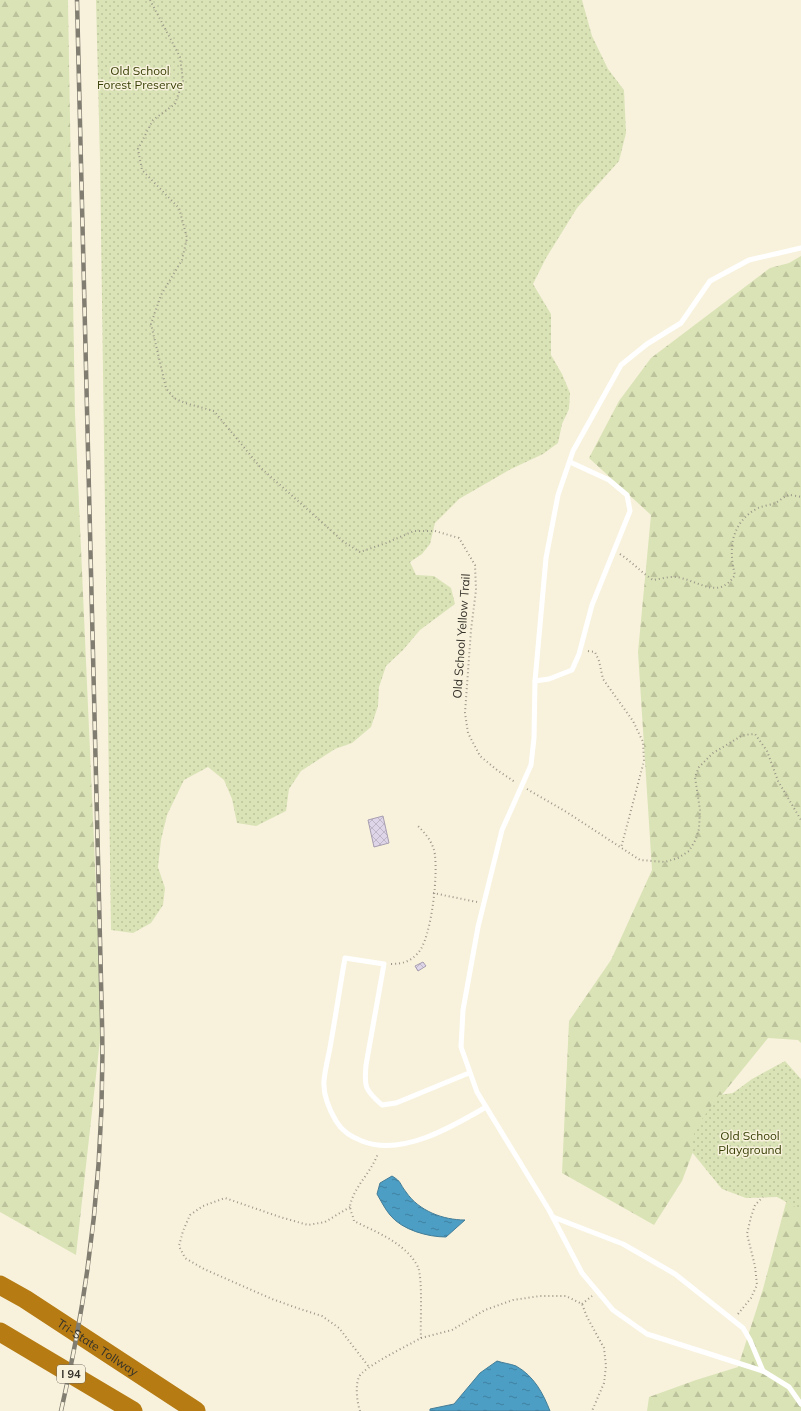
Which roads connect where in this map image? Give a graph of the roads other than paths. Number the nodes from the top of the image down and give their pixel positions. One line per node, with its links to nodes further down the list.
1 (801, 248): 2 (lane)
2 (570, 462): 3 (lane); 3 (lane)
3 (535, 681): 4 (lane)
4 (469, 1073): 5 (lane); 5 (lane)
5 (486, 1107): 6 (lane)
6 (553, 1217): 9 (lane); 9 (lane)
7 (0, 1285): 12 (highway, Tri-State Tollway)
8 (0, 1332): 11 (highway, I 94)
9 (763, 1371): 10 (lane)
10 (801, 1404)
11 (129, 1408)
12 (196, 1411)

